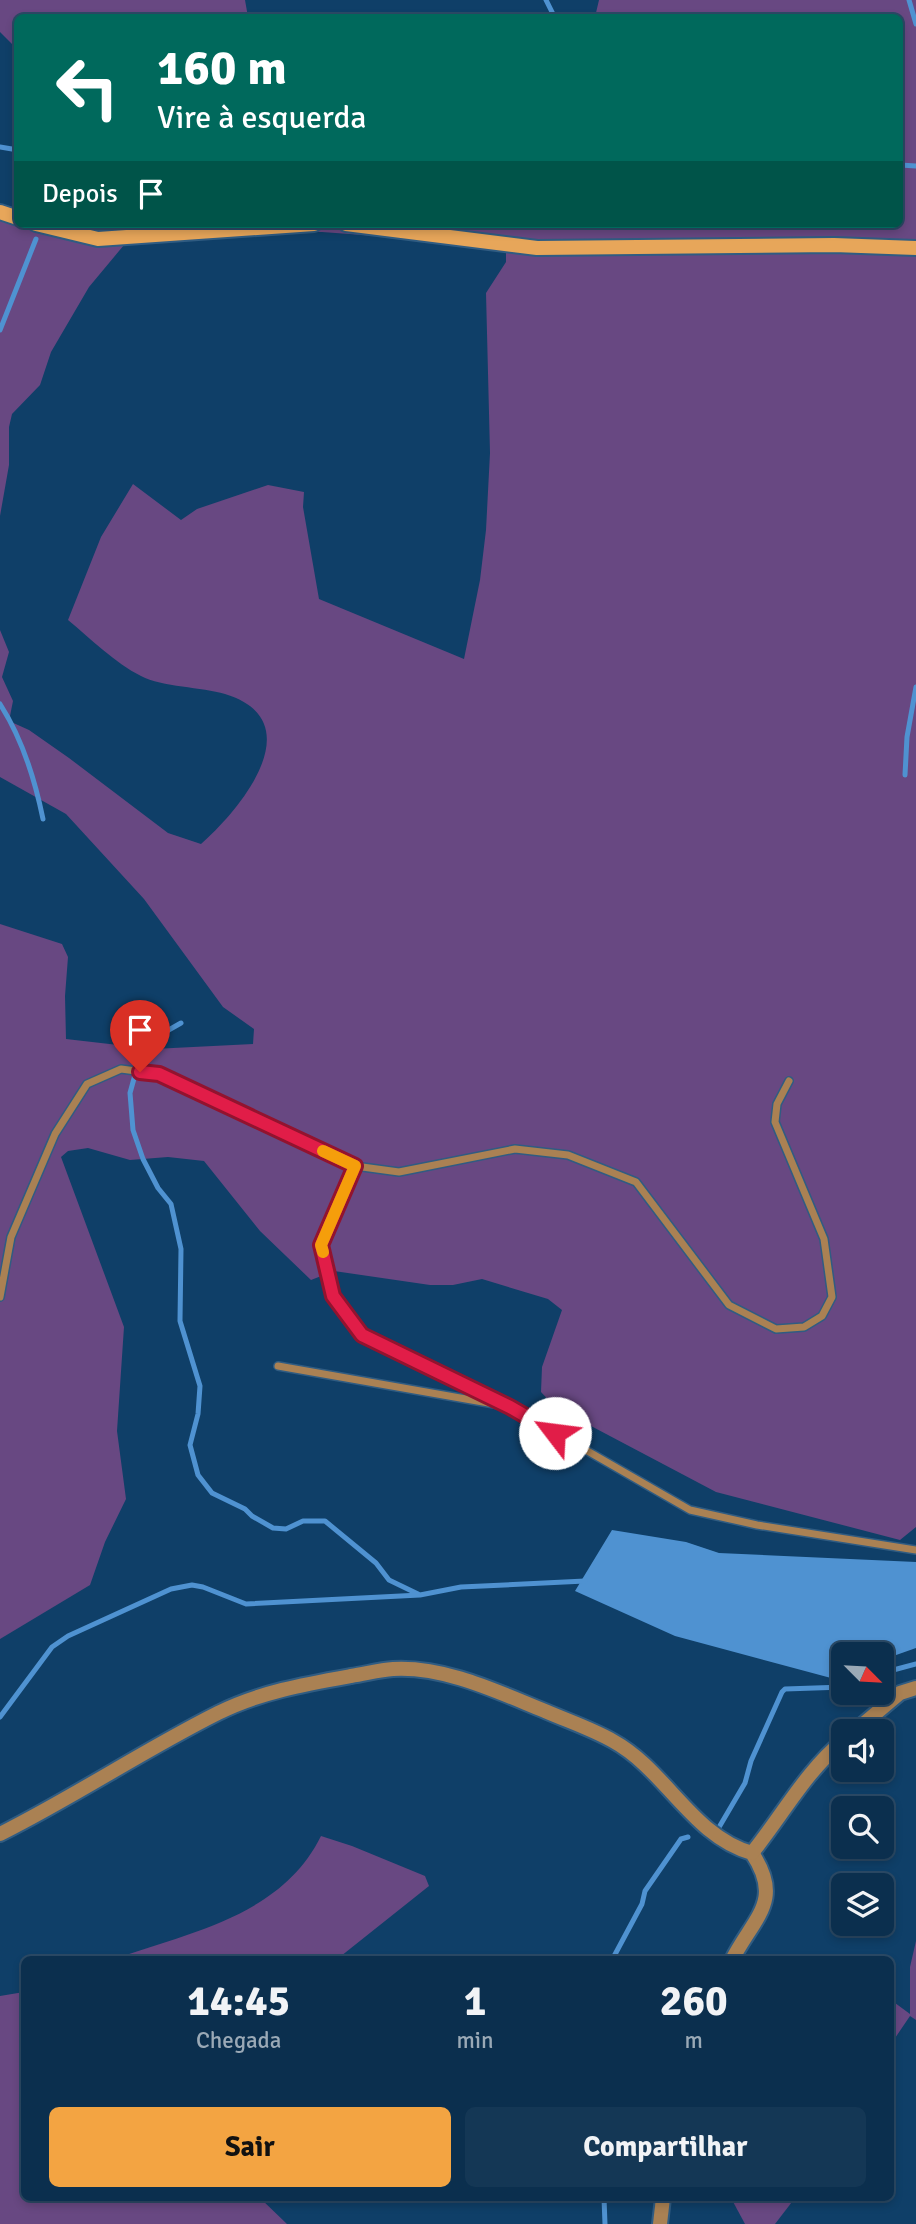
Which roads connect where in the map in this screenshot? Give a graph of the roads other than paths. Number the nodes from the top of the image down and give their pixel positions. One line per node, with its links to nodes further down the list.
1 (52, 228): 2 (street)
2 (256, 228)
3 (378, 228): 4 (street)
4 (916, 248)
5 (789, 1081): 6 (lane)
6 (355, 1166): 7 (lane); 9 (lane)
7 (0, 1297)
8 (278, 1366): 9 (lane)
9 (510, 1407): 10 (lane)
10 (916, 1550)
11 (916, 1688): 12 (street)
12 (869, 1719)
13 (831, 1751): 15 (street)
14 (0, 1834): 15 (street)
15 (752, 1853): 16 (street)
16 (734, 1956)
17 (663, 2201): 18 (street)
18 (660, 2224)

